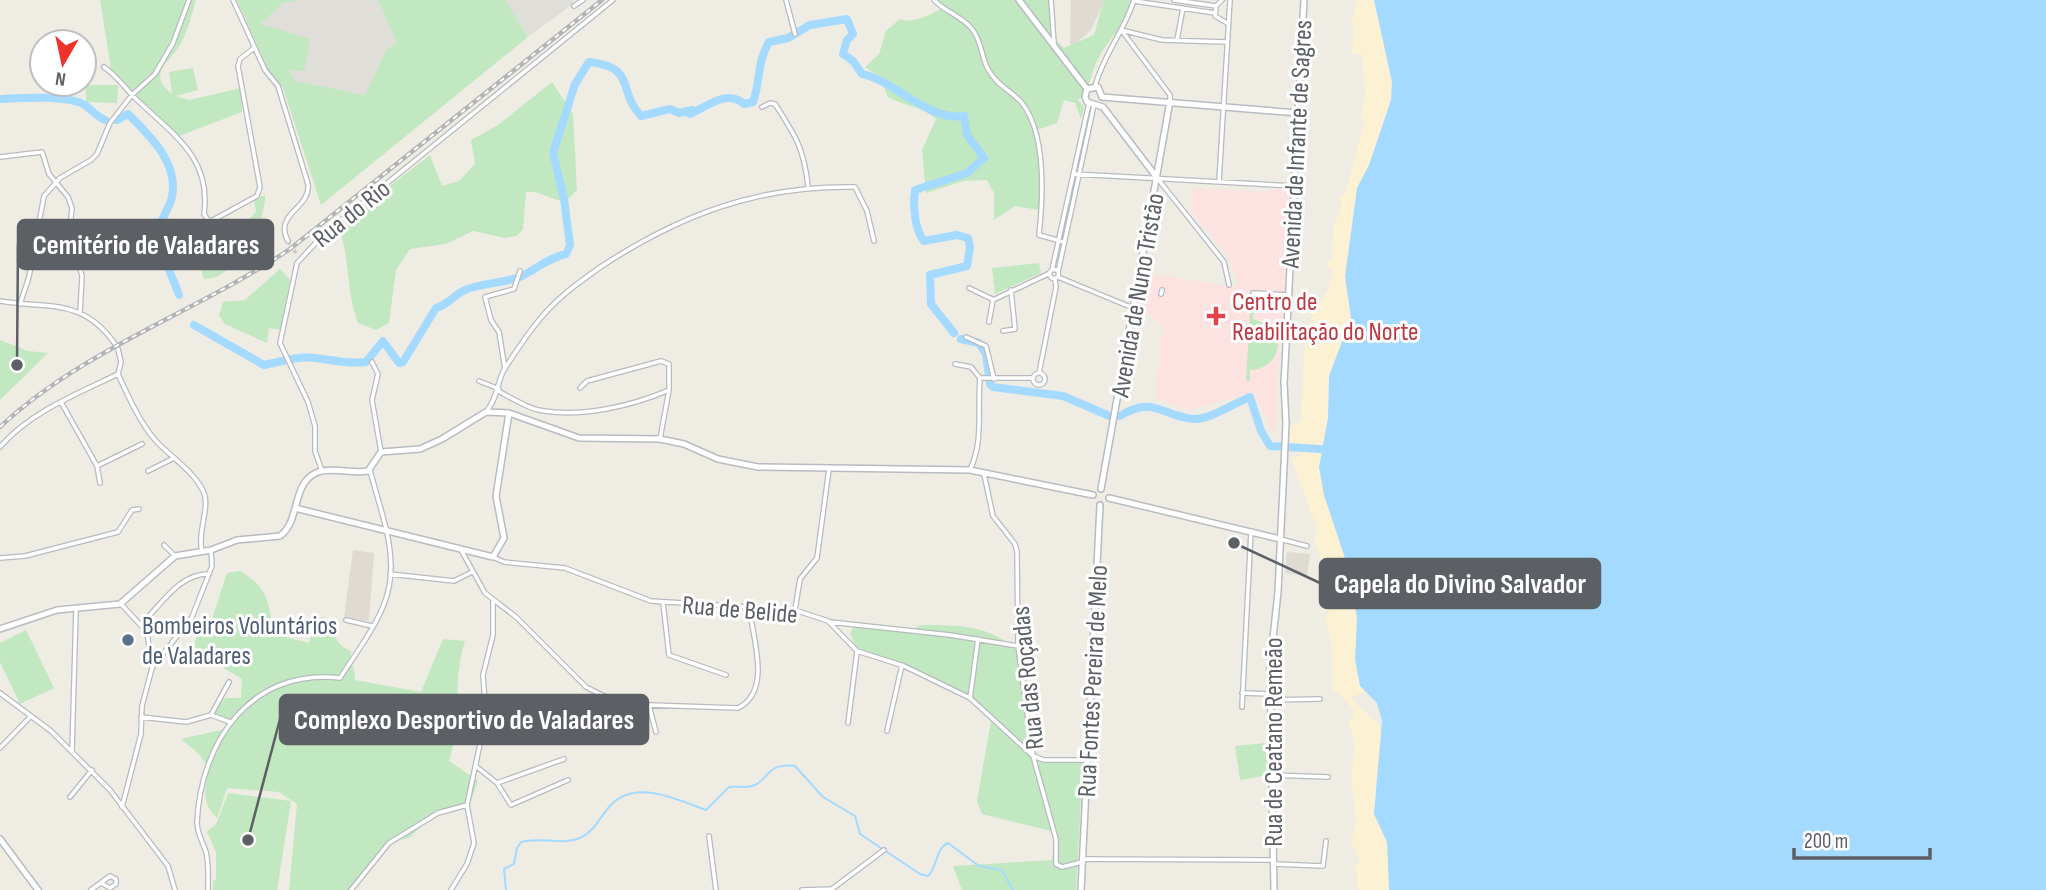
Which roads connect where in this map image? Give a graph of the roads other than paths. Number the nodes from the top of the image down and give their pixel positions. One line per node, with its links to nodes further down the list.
1 (190, 0): 29 (street)
2 (233, 0): 25 (street)
3 (583, 0): 15 (street)
4 (613, 0): 47 (street, Rua do Rio)
5 (786, 0): 21 (street)
6 (934, 0): 44 (street)
7 (1019, 0): 24 (main road)
8 (1051, 0): 24 (street)
9 (1134, 0): 17 (street); 20 (street)
10 (1174, 0): 14 (street)
11 (1222, 0): 16 (street)
12 (1230, 0): 19 (street)
13 (1304, 0): 35 (main road, Avenida de Infante de Sagres)
14 (1184, 1): 16 (street); 17 (street)
15 (574, 6)
16 (1216, 6): 18 (street)
17 (1183, 8): 18 (street); 22 (street)
18 (1215, 13): 19 (street)
19 (1227, 23): 23 (street)
20 (1121, 30): 22 (street); 27 (street); 31 (street)
21 (795, 33)
22 (1177, 40): 23 (street)
23 (1226, 42): 33 (street)
24 (1054, 45): 28 (main road)
25 (254, 48): 29 (street); 45 (street)
26 (104, 67): 29 (street)
27 (1095, 86): 28 (main road); 30 (main road)
28 (1087, 89): 32 (main road)
29 (132, 96): 39 (street)
30 (1102, 97): 31 (main road); 32 (main road)
31 (1170, 101): 33 (main road); 38 (main road, Avenida de Nuno Tristão)
32 (1094, 104): 37 (street); 38 (main road)
33 (1222, 106): 35 (main road); 40 (street)
34 (762, 107): 41 (street)
35 (1298, 113): 42 (main road, Avenida de Infante de Sagres)
36 (0, 157): 39 (street)
37 (1076, 174): 38 (street); 44 (street)
38 (1158, 179): 40 (street); 51 (street); 59 (main road, Avenida de Nuno Tristão)
39 (58, 181): 58 (street); 60 (street)
40 (1219, 181): 42 (street)
41 (808, 186): 43 (street); 68 (street)
42 (1294, 186): 55 (main road, Avenida de Infante de Sagres)
43 (874, 241)
44 (1062, 241): 48 (street); 50 (street)
45 (288, 242)
46 (296, 253): 47 (street)
47 (300, 258): 91 (street, Rua do Rio)
48 (1051, 272): 50 (street); 50 (street); 53 (street)
49 (518, 276): 68 (street)
50 (1057, 276): 59 (street); 69 (street)
51 (1229, 285)
52 (969, 288): 56 (street)
53 (1011, 290): 56 (street); 62 (street)
54 (1253, 293): 55 (street)
55 (1286, 295): 102 (main road, Avenida de Infante de Sagres)
56 (993, 300): 61 (street)
57 (0, 301): 58 (street)
58 (20, 304): 60 (street)
59 (1135, 309): 94 (main road, Avenida de Nuno Tristão)
60 (80, 313): 64 (street)
61 (989, 322)
62 (1003, 331)
63 (965, 337): 73 (street)
64 (115, 344)
65 (118, 349): 70 (street)
66 (372, 362): 84 (street)
67 (955, 364): 71 (street)
68 (505, 369): 76 (street)
69 (1039, 373): 72 (street); 72 (street)
70 (118, 374): 78 (street); 85 (street)
71 (983, 377): 73 (street); 89 (street)
72 (1034, 378): 73 (street)
73 (992, 379)
74 (479, 381): 76 (street)
75 (580, 388): 77 (street)
76 (499, 390): 77 (street); 79 (street)
77 (669, 390): 81 (street)
78 (61, 402): 83 (street); 86 (street)
79 (486, 412): 80 (main road); 84 (main road)
80 (509, 413): 81 (main road); 109 (main road)
81 (660, 439): 87 (main road)
82 (142, 444): 86 (street)
83 (0, 447)
84 (381, 452): 88 (main road)
85 (174, 458): 90 (street); 107 (street)
86 (97, 466): 93 (street)
87 (829, 468): 89 (main road); 119 (street)
88 (370, 470): 91 (main road); 100 (street)
89 (970, 470): 92 (main road)
90 (148, 471)
91 (322, 471): 98 (main road)
92 (984, 472): 95 (main road); 126 (street, Rua das Roçadas)
93 (100, 484)
94 (1101, 489): 95 (main road); 96 (main road)
95 (1093, 495): 97 (main road)
96 (1108, 498): 97 (main road); 101 (main road)
97 (1100, 505): 150 (main road, Rua Fontes Pereira de Melo)
98 (295, 508): 100 (main road); 106 (main road)
99 (139, 509): 110 (street)
100 (387, 528): 105 (main road); 113 (street)
101 (1251, 530): 102 (main road); 133 (street)
102 (1280, 539): 104 (street); 134 (main road, Rua de Ceatano Remeão)
103 (164, 545): 108 (street)
104 (1307, 546)
105 (459, 547): 109 (main road); 111 (street)
106 (211, 550): 107 (main road); 112 (street)
107 (202, 552): 108 (main road)
108 (175, 556): 116 (main road)
109 (493, 557): 115 (street, Rua de Belide)
110 (0, 558)
111 (472, 572): 113 (street); 114 (street)
112 (209, 574): 122 (street); 129 (street)
113 (390, 574): 123 (street)
114 (492, 601): 137 (street); 151 (street)
115 (663, 603): 117 (street, Rua de Belide); 130 (street)
116 (120, 604): 118 (main road); 122 (street)
117 (750, 606): 119 (street, Rua de Belide); 137 (street)
118 (76, 610): 124 (main road); 147 (street)
119 (795, 610): 121 (street, Rua de Belide)
120 (346, 621): 123 (street)
121 (828, 621): 125 (street); 127 (street, Rua de Belide)
122 (141, 624): 129 (street)
123 (372, 626): 142 (street)
124 (0, 629)
125 (978, 639): 126 (street); 135 (street)
126 (1018, 646): 148 (street, Rua das Roçadas)
127 (857, 651): 128 (street, Rua de Belide); 143 (street)
128 (902, 665): 135 (street, Rua de Belide); 144 (street)
129 (152, 668): 141 (street)
130 (726, 675)
131 (229, 682): 139 (street)
132 (0, 693): 140 (street)
133 (1242, 693): 134 (street); 138 (street)
134 (1270, 697): 136 (street); 153 (main road, Rua de Ceatano Remeão)
135 (970, 698): 148 (street, Rua de Belide)
136 (1320, 699)
137 (649, 706): 145 (street)
138 (1242, 707)
139 (211, 715): 141 (street); 142 (street)
140 (31, 716): 146 (street); 147 (street)
141 (141, 717): 159 (street)
142 (230, 722): 171 (street)
143 (848, 723)
144 (887, 731)
145 (656, 732)
146 (0, 748)
147 (72, 752): 152 (street)
148 (1033, 756): 150 (street); 164 (street, Rua das Roçadas)
149 (564, 759): 156 (street)
150 (1087, 760): 164 (main road, Rua Fontes Pereira de Melo)
151 (477, 767): 156 (street); 158 (street)
152 (92, 770): 157 (street); 159 (street)
153 (1272, 775): 154 (street); 165 (main road, Rua de Ceatano Remeão)
154 (1328, 777)
155 (568, 779): 156 (street)
156 (497, 783)
157 (70, 797)
158 (467, 805): 172 (street); 173 (street)
159 (122, 807): 170 (street)
160 (709, 836): 174 (street)
161 (0, 839): 167 (main road)
162 (1326, 841): 165 (street)
163 (884, 850): 175 (street)
164 (1082, 860): 165 (street); 176 (main road, Rua Fontes Pereira de Melo)
165 (1272, 862): 177 (main road, Rua de Ceatano Remeão)
166 (101, 883): 169 (street)
167 (36, 887): 168 (street)
168 (26, 890)
169 (91, 890)
170 (175, 890)
171 (208, 890)
172 (351, 890)
173 (452, 890)
174 (716, 890)
175 (802, 890)
176 (1081, 890)
177 (1274, 890)

